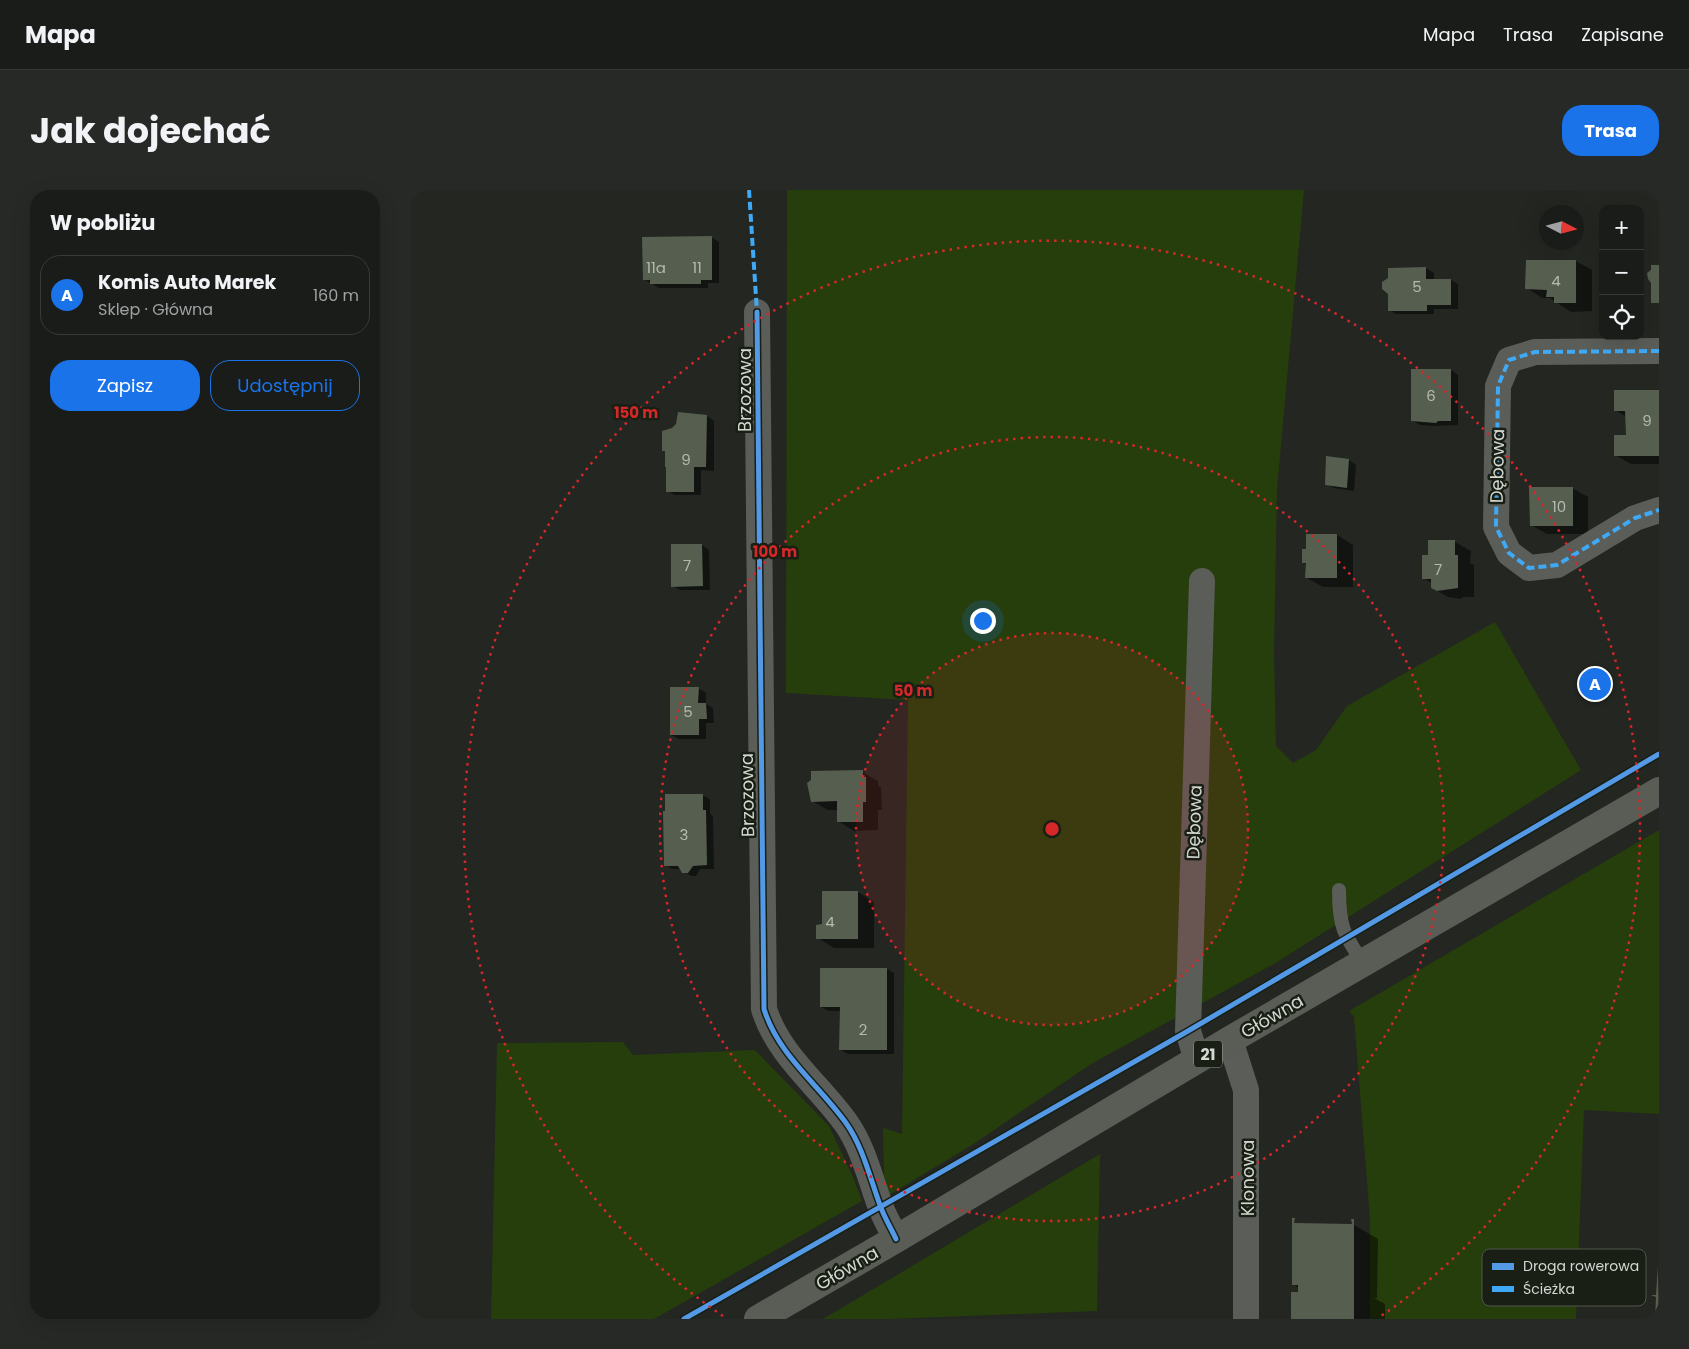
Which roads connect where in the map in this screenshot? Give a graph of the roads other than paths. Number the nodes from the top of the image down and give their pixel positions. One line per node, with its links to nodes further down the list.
1 (757, 312): 10 (street, Brzozowa)
2 (1659, 351): 3 (street, Dębowa)
3 (1659, 510)
4 (1202, 581): 9 (street, Dębowa)
5 (1659, 791): 7 (main road, Główna / 21)
6 (1339, 890): 7 (lane)
7 (1363, 963): 8 (main road, Główna / 21)
8 (1230, 1040): 9 (main road, Główna / 21); 12 (street, Klonowa)
9 (1197, 1060): 10 (main road, Główna / 21)
10 (896, 1240): 11 (main road, Główna / 21)
11 (758, 1319)
12 (1246, 1319)

